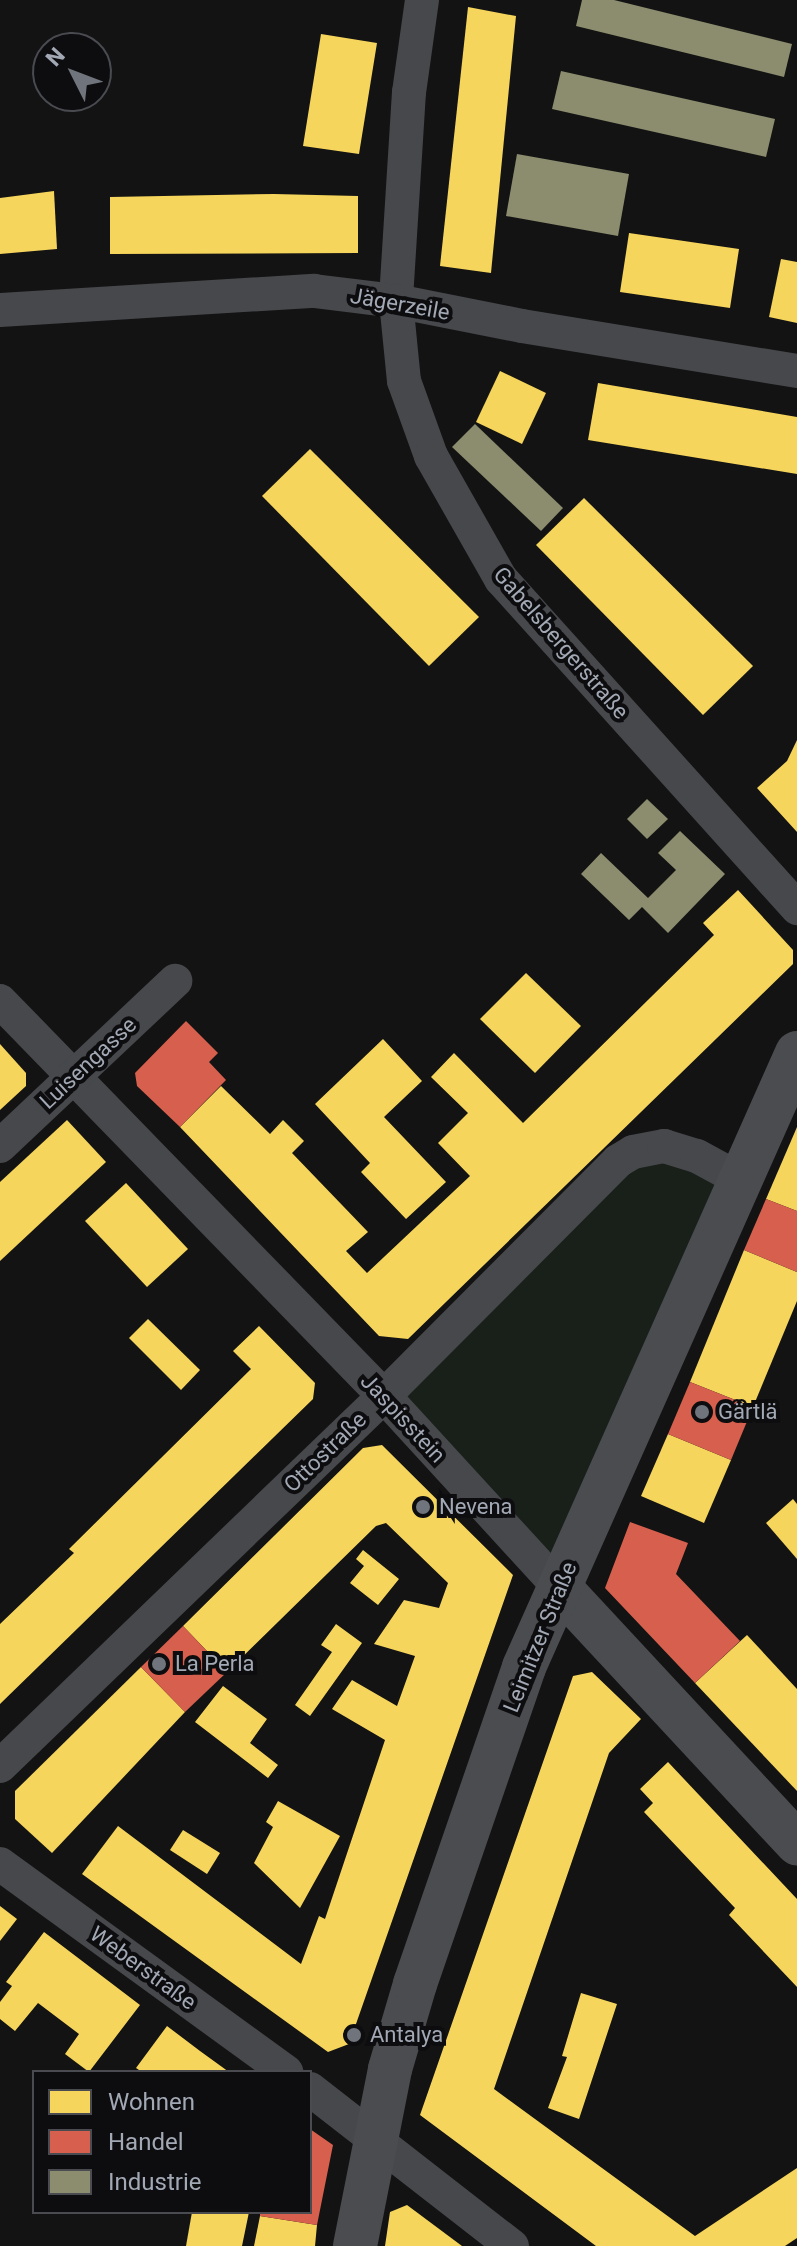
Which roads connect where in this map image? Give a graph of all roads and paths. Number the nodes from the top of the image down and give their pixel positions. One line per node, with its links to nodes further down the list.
1 (422, 0): 2 (street, Gabelsbergerstraße)
2 (396, 301): 3 (street, Jägerzeile); 4 (street, Jägerzeile); 5 (street, Gabelsbergerstraße)
3 (0, 310)
4 (797, 371)
5 (797, 908)
6 (175, 981): 9 (street, Luisengasse)
7 (0, 1001): 9 (street, Jaspisstein)
8 (797, 1053): 11 (main road, Leimitzer Straße)
9 (73, 1077): 10 (street, Luisengasse); 12 (street, Jaspisstein)
10 (0, 1146)
11 (741, 1180): 12 (street, Ottostraße); 13 (main road, Leimitzer Straße)
12 (384, 1396): 13 (street, Jaspisstein); 14 (street, Ottostraße)
13 (559, 1587): 15 (main road, Jaspisstein); 19 (main road, Leimitzer Straße)
14 (0, 1766)
15 (797, 1843)
16 (0, 1864): 17 (street, Weberstraße)
17 (283, 2070)
18 (312, 2090): 19 (street)
19 (375, 2137): 20 (main road, Leimitzer Straße); 21 (street)
20 (355, 2246)
21 (512, 2246)

